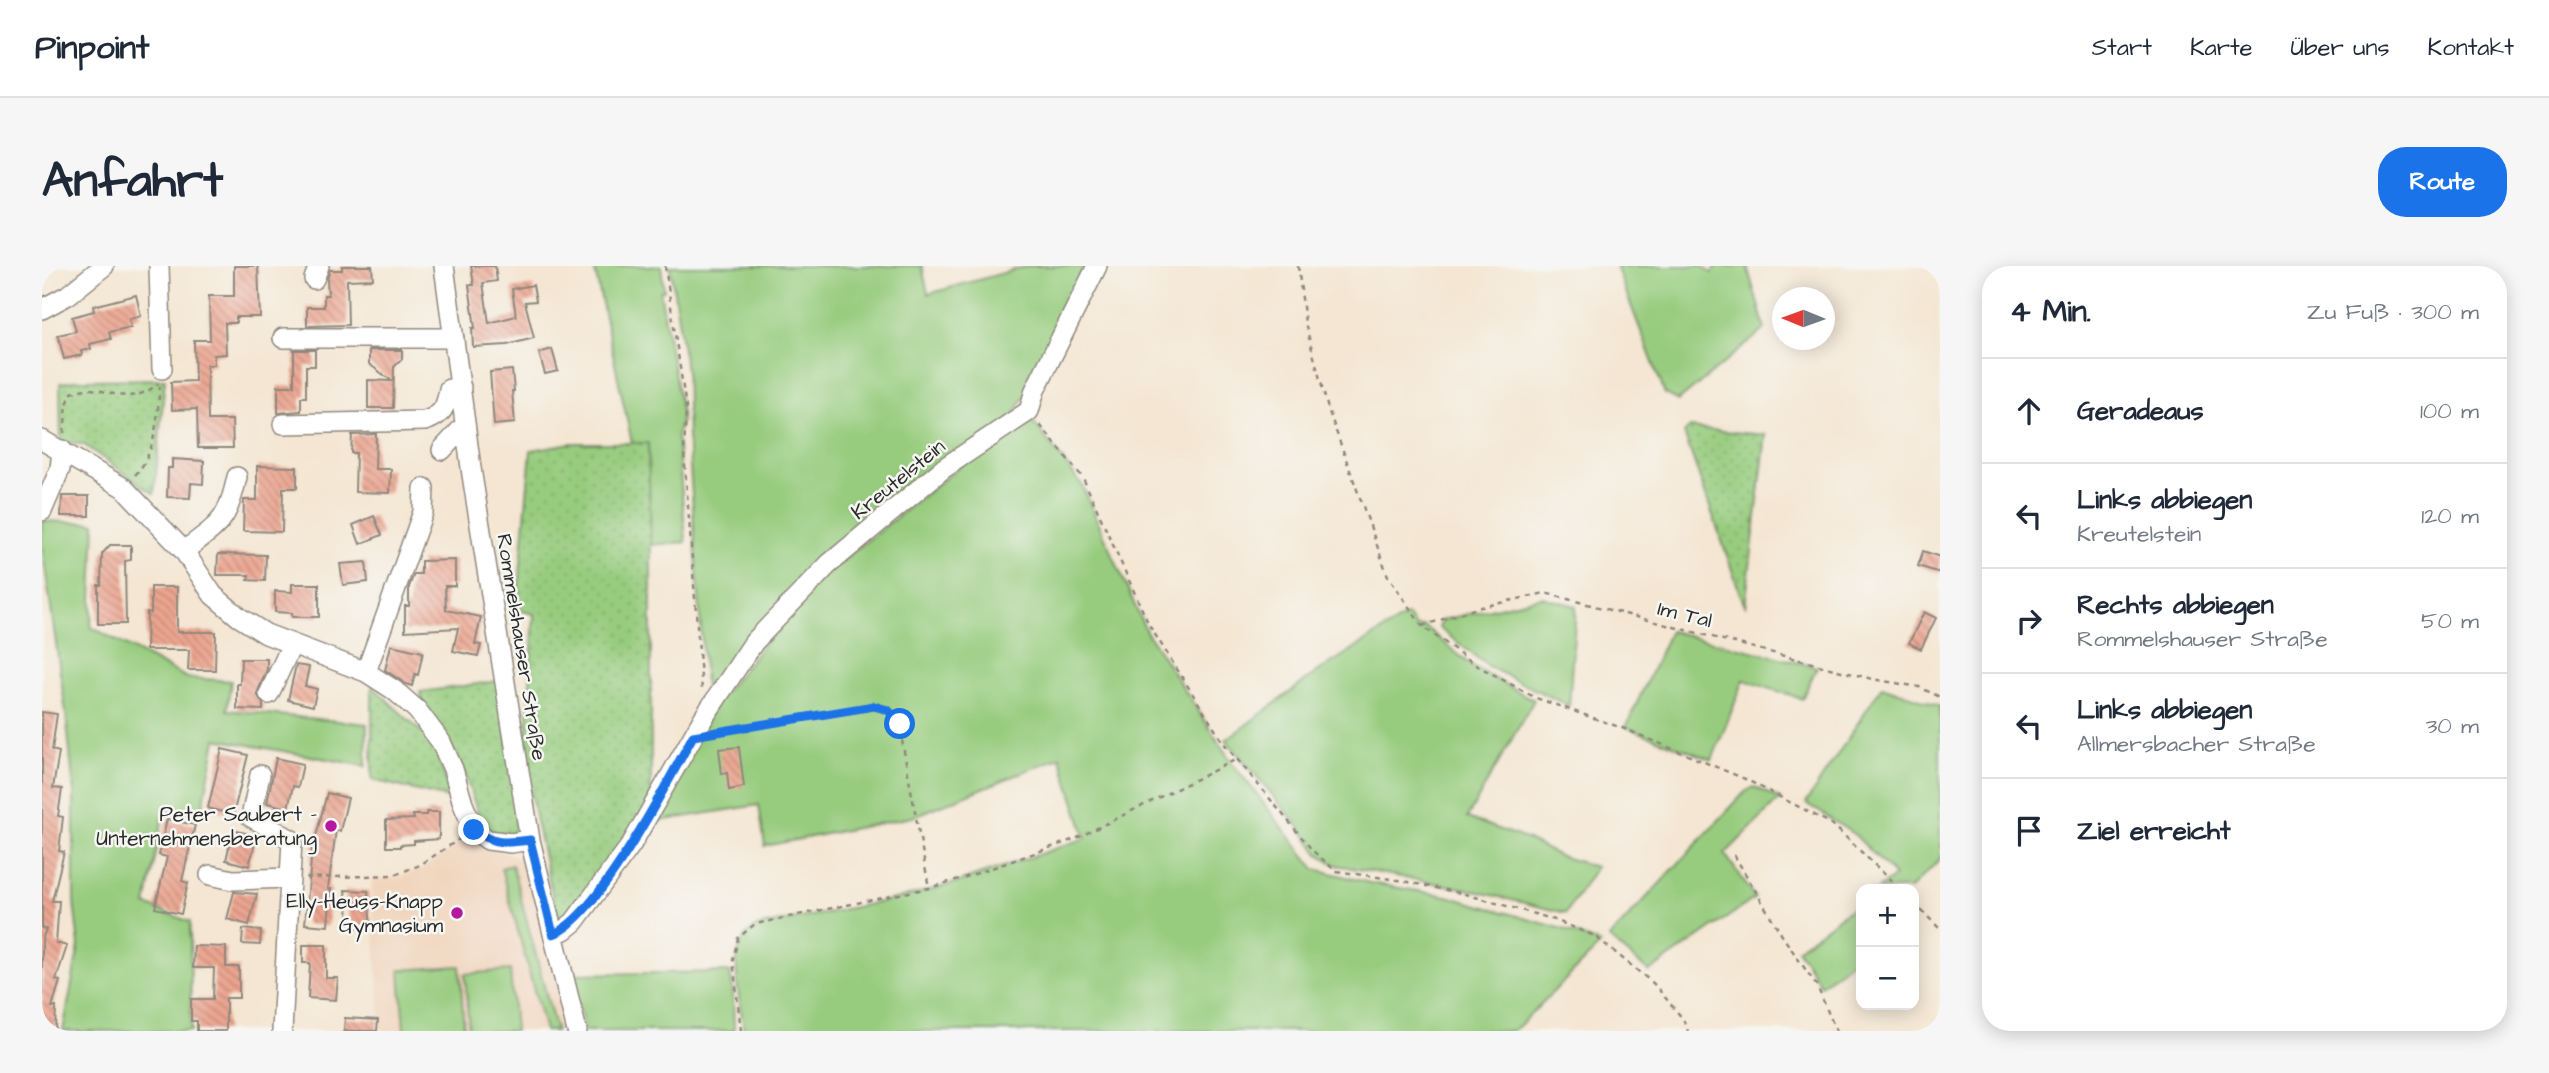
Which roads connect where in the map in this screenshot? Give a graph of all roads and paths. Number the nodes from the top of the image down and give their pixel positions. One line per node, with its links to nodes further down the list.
1 (104, 266): 7 (street)
2 (159, 266): 10 (street)
3 (444, 266): 9 (street, Rommelshauser Straße)
4 (665, 266): 28 (path)
5 (1097, 266): 12 (street)
6 (1298, 266): 23 (path)
7 (42, 309)
8 (283, 338): 9 (street)
9 (454, 338): 11 (street, Rommelshauser Straße)
10 (162, 369): 16 (path); 19 (path)
11 (461, 387): 13 (street); 14 (street, Rommelshauser Straße)
12 (1029, 411): 28 (street, Kreutelstein); 30 (path)
13 (283, 424)
14 (465, 425): 17 (street); 33 (street, Rommelshauser Straße)
15 (42, 440): 16 (street)
16 (62, 450): 19 (street); 21 (street)
17 (442, 450)
18 (237, 477): 22 (street)
19 (124, 488): 22 (street)
20 (424, 488): 25 (street)
21 (42, 512)
22 (184, 551): 24 (street)
23 (1422, 626): 27 (path, Im Tal); 37 (path)
24 (292, 645): 25 (street); 26 (street)
25 (366, 671): 32 (street)
26 (270, 694)
27 (1940, 697)
28 (704, 717): 29 (street, Kreutelstein)
29 (693, 736): 38 (path); 41 (street, Kreutelstein)
30 (1235, 760): 38 (path); 45 (path)
31 (260, 775): 36 (street)
32 (474, 830): 33 (street); 36 (path)
33 (530, 840): 41 (street, Rommelshauser Straße)
34 (1734, 855): 46 (path)
35 (210, 875): 36 (street)
36 (289, 878): 42 (street)
37 (1895, 884)
38 (929, 888): 44 (path)
39 (1919, 907): 40 (path)
40 (1940, 929)
41 (553, 934): 43 (street, Rommelshauser Straße)
42 (282, 1031)
43 (577, 1031)
44 (741, 1031)
45 (1688, 1031)
46 (1836, 1031)

